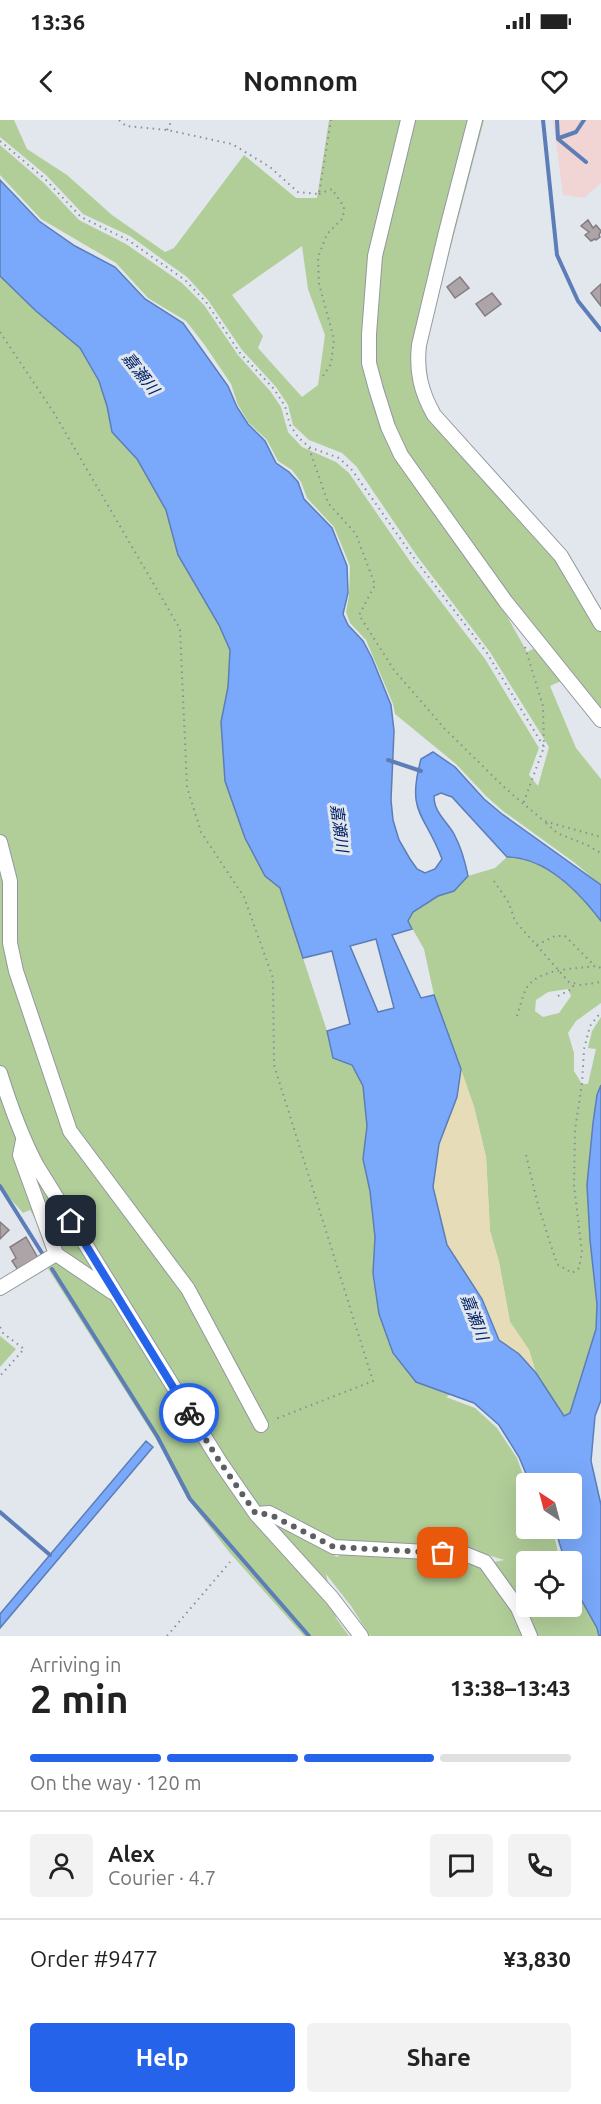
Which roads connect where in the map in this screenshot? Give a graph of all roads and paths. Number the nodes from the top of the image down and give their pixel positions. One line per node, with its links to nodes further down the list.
1 (119, 120): 6 (path)
2 (172, 120): 6 (path)
3 (331, 120): 8 (path)
4 (408, 120): 14 (street)
5 (476, 120): 12 (street)
6 (167, 130): 8 (path)
7 (0, 141): 11 (path)
8 (319, 194): 10 (path)
9 (0, 332): 39 (path)
10 (321, 379)
11 (309, 447): 15 (path); 16 (path)
12 (601, 624)
13 (524, 645): 15 (path)
14 (601, 720)
15 (544, 747): 16 (path)
16 (523, 804): 17 (path)
17 (544, 821): 18 (path); 20 (path)
18 (601, 837)
19 (0, 842): 39 (street)
20 (601, 853)
21 (494, 881): 22 (path)
22 (537, 945): 23 (path); 25 (path)
23 (596, 966): 24 (path); 25 (path)
24 (601, 968)
25 (559, 971): 27 (path); 30 (path)
26 (600, 982): 27 (path)
27 (574, 984): 28 (path)
28 (558, 996)
29 (601, 1012): 33 (path)
30 (517, 1016)
31 (0, 1073): 32 (street)
32 (23, 1140): 34 (street); 36 (street)
33 (526, 1155)
34 (56, 1254): 35 (street); 36 (street)
35 (0, 1288)
36 (116, 1295): 40 (street)
37 (0, 1328): 38 (path)
38 (0, 1376)
39 (261, 1425)
40 (256, 1514): 43 (street); 44 (street)
41 (230, 1562): 42 (path)
42 (167, 1636)
43 (361, 1636)
44 (531, 1636)

